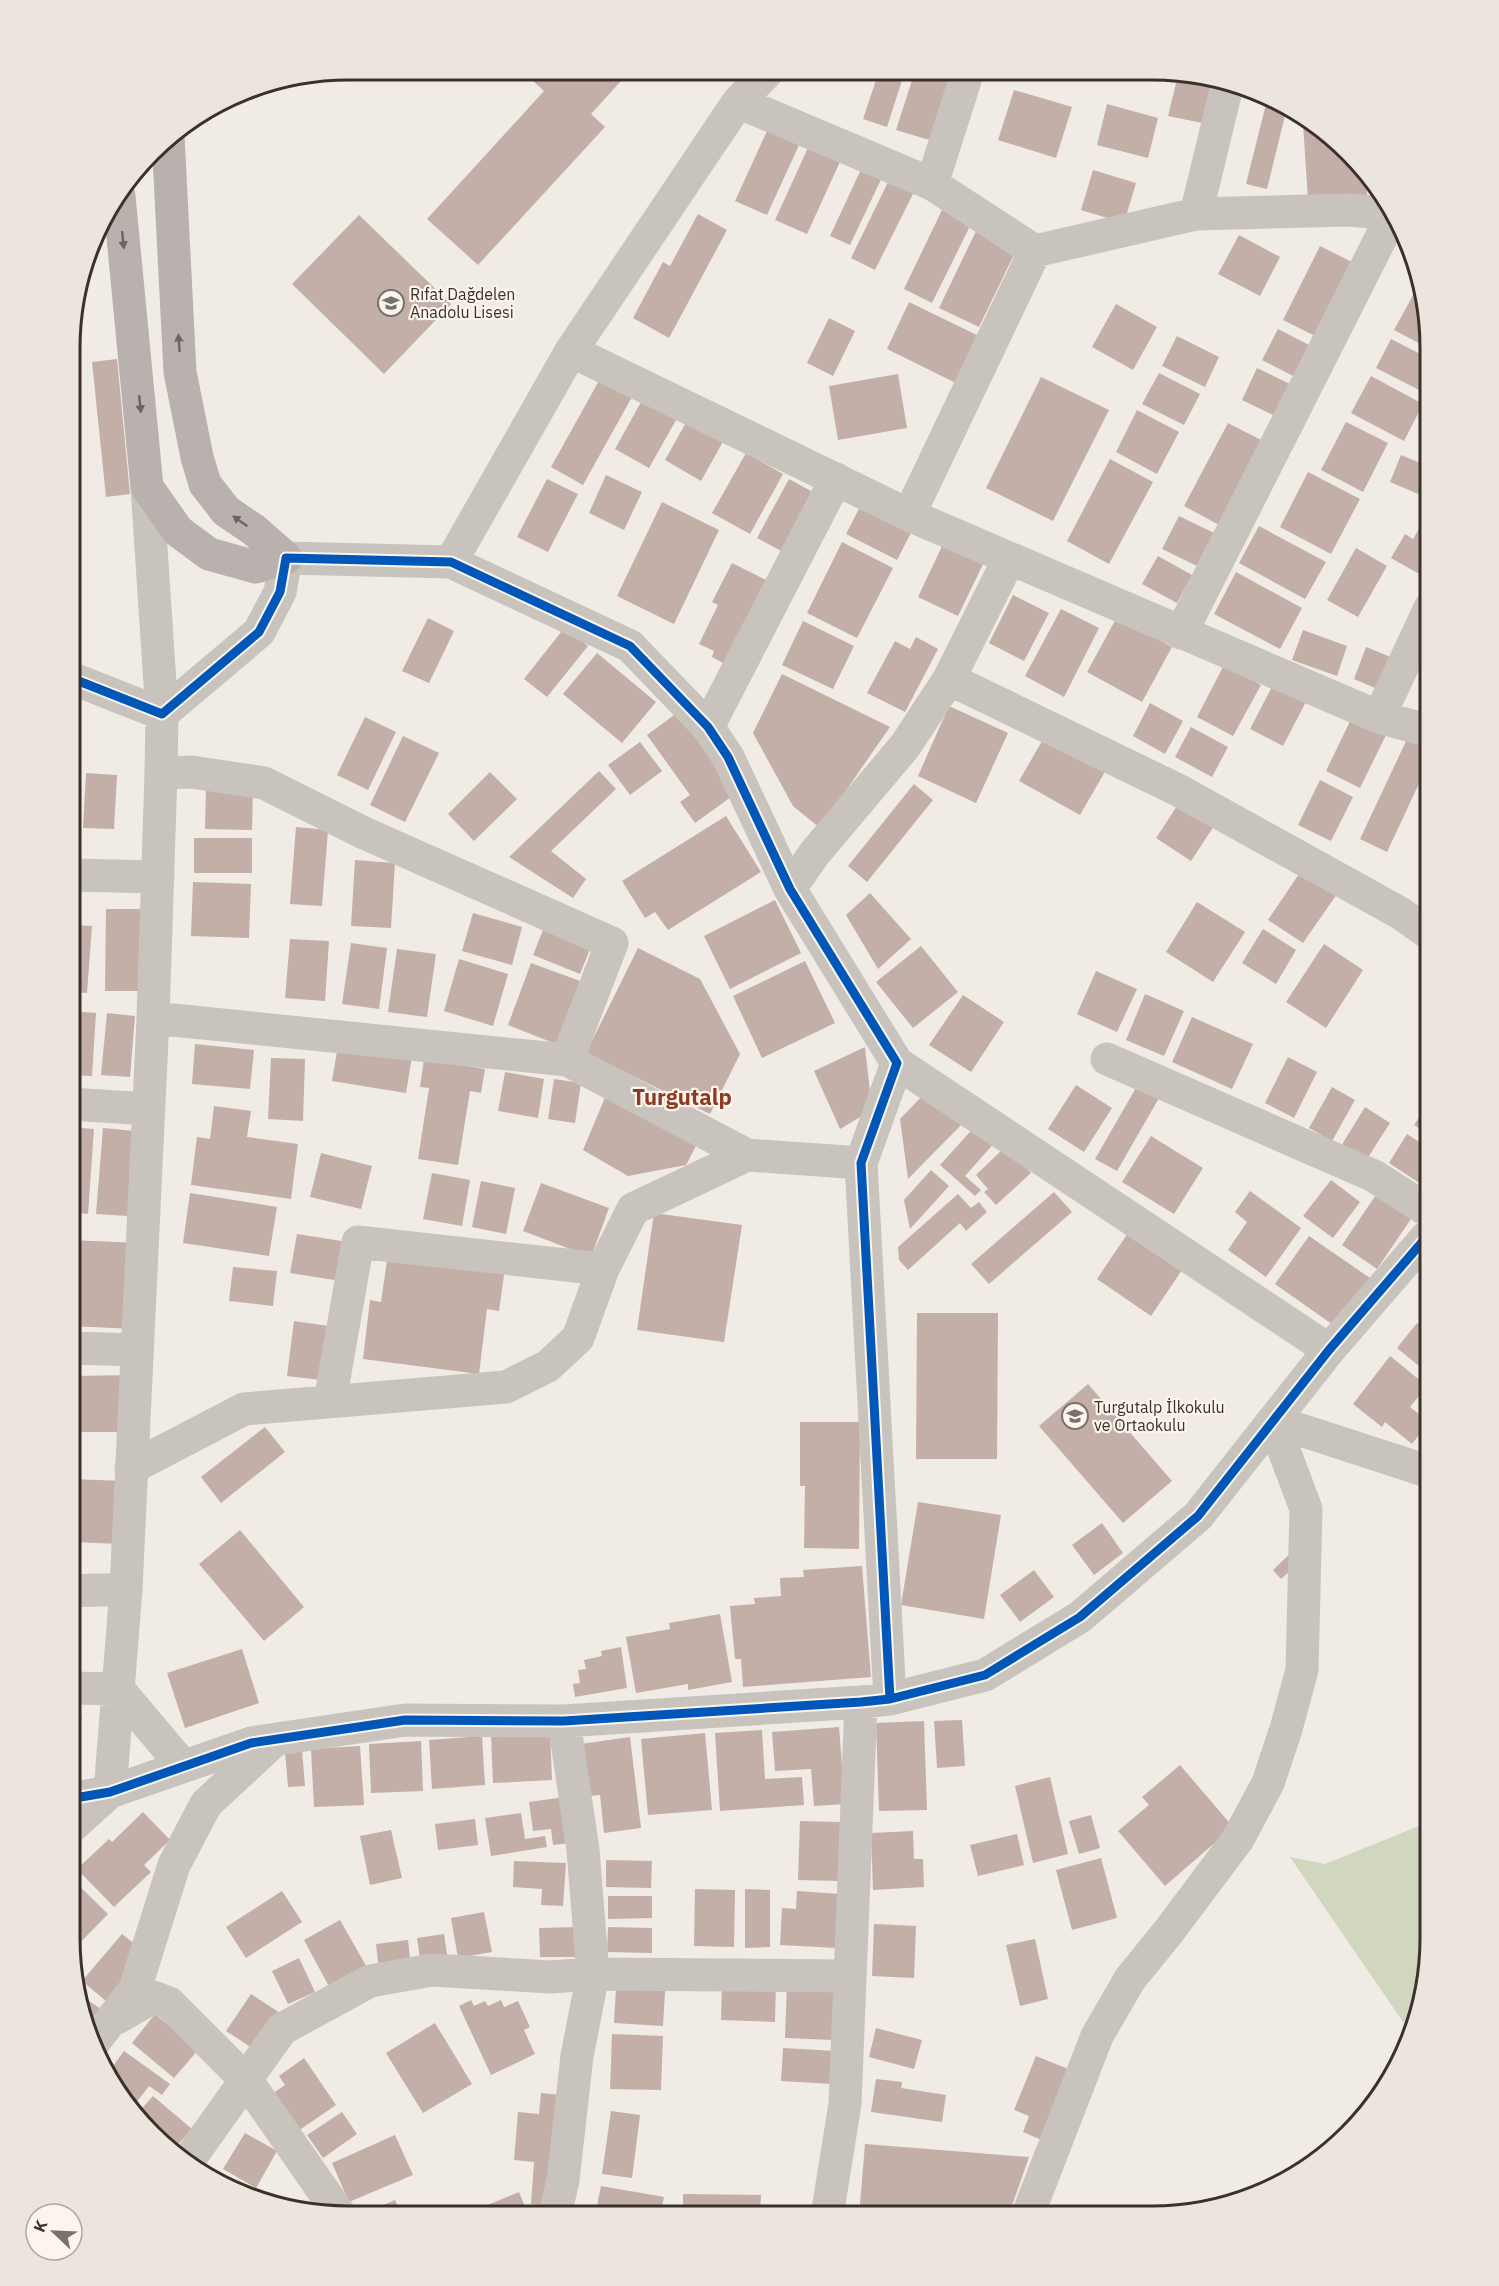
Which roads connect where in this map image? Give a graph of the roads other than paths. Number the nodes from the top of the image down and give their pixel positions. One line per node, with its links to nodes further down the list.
1 (760, 80): 4 (street)
2 (965, 80): 6 (street)
3 (1226, 90): 9 (street)
4 (738, 102): 6 (street); 12 (street)
5 (169, 148): 16 (main road, one-way to 5)
6 (932, 184): 11 (street)
7 (120, 206): 14 (main road, one-way to 14)
8 (1383, 213): 9 (street)
9 (1196, 214): 11 (street)
10 (1389, 223): 20 (street)
11 (1035, 251): 15 (street)
12 (571, 351): 13 (street); 18 (street)
13 (836, 479): 15 (street); 25 (street)
14 (147, 487): 16 (main road); 23 (street)
15 (909, 515): 17 (street)
16 (286, 558): 18 (street); 23 (street)
17 (1009, 559): 20 (street); 21 (street)
18 (451, 562): 25 (street)
19 (1420, 629): 24 (street)
20 (1181, 633): 24 (street)
21 (950, 679): 30 (street); 31 (street)
22 (80, 682): 23 (street)
23 (162, 714): 27 (street)
24 (1379, 717): 26 (street)
25 (708, 727): 30 (street)
26 (1420, 728)
27 (161, 773): 29 (street); 34 (street)
28 (80, 874): 29 (street)
29 (158, 877): 32 (street)
30 (790, 889): 35 (street)
31 (1420, 927)
32 (153, 1018): 34 (street); 37 (street)
33 (1107, 1059): 40 (street)
34 (567, 1060): 38 (street)
35 (897, 1063): 39 (street); 45 (street)
36 (80, 1105): 37 (street)
37 (149, 1109): 44 (street)
38 (747, 1155): 39 (street); 42 (street)
39 (861, 1163): 54 (street)
40 (1420, 1206)
41 (1420, 1245): 45 (street)
42 (603, 1269): 46 (street); 46 (street)
43 (80, 1348): 44 (street)
44 (137, 1350): 48 (street)
45 (1329, 1350): 47 (street)
46 (330, 1401): 48 (street)
47 (1274, 1420): 49 (street); 54 (street); 69 (street)
48 (131, 1468): 50 (street)
49 (1420, 1469)
50 (126, 1589): 51 (street); 53 (street)
51 (80, 1591)
52 (80, 1688): 53 (street)
53 (118, 1689): 57 (street); 58 (street)
54 (876, 1700): 55 (street); 62 (street)
55 (564, 1721): 56 (street); 61 (street)
56 (276, 1739): 57 (street); 63 (street)
57 (183, 1766): 58 (street)
58 (110, 1792): 59 (street); 60 (street)
59 (80, 1797)
60 (80, 1819)
61 (593, 1974): 62 (street); 64 (street); 67 (street)
62 (850, 1976): 68 (street)
63 (100, 2034): 64 (street)
64 (247, 2081): 65 (street); 66 (street)
65 (192, 2156)
66 (334, 2206)
67 (557, 2206)
68 (830, 2206)
69 (1031, 2206)

